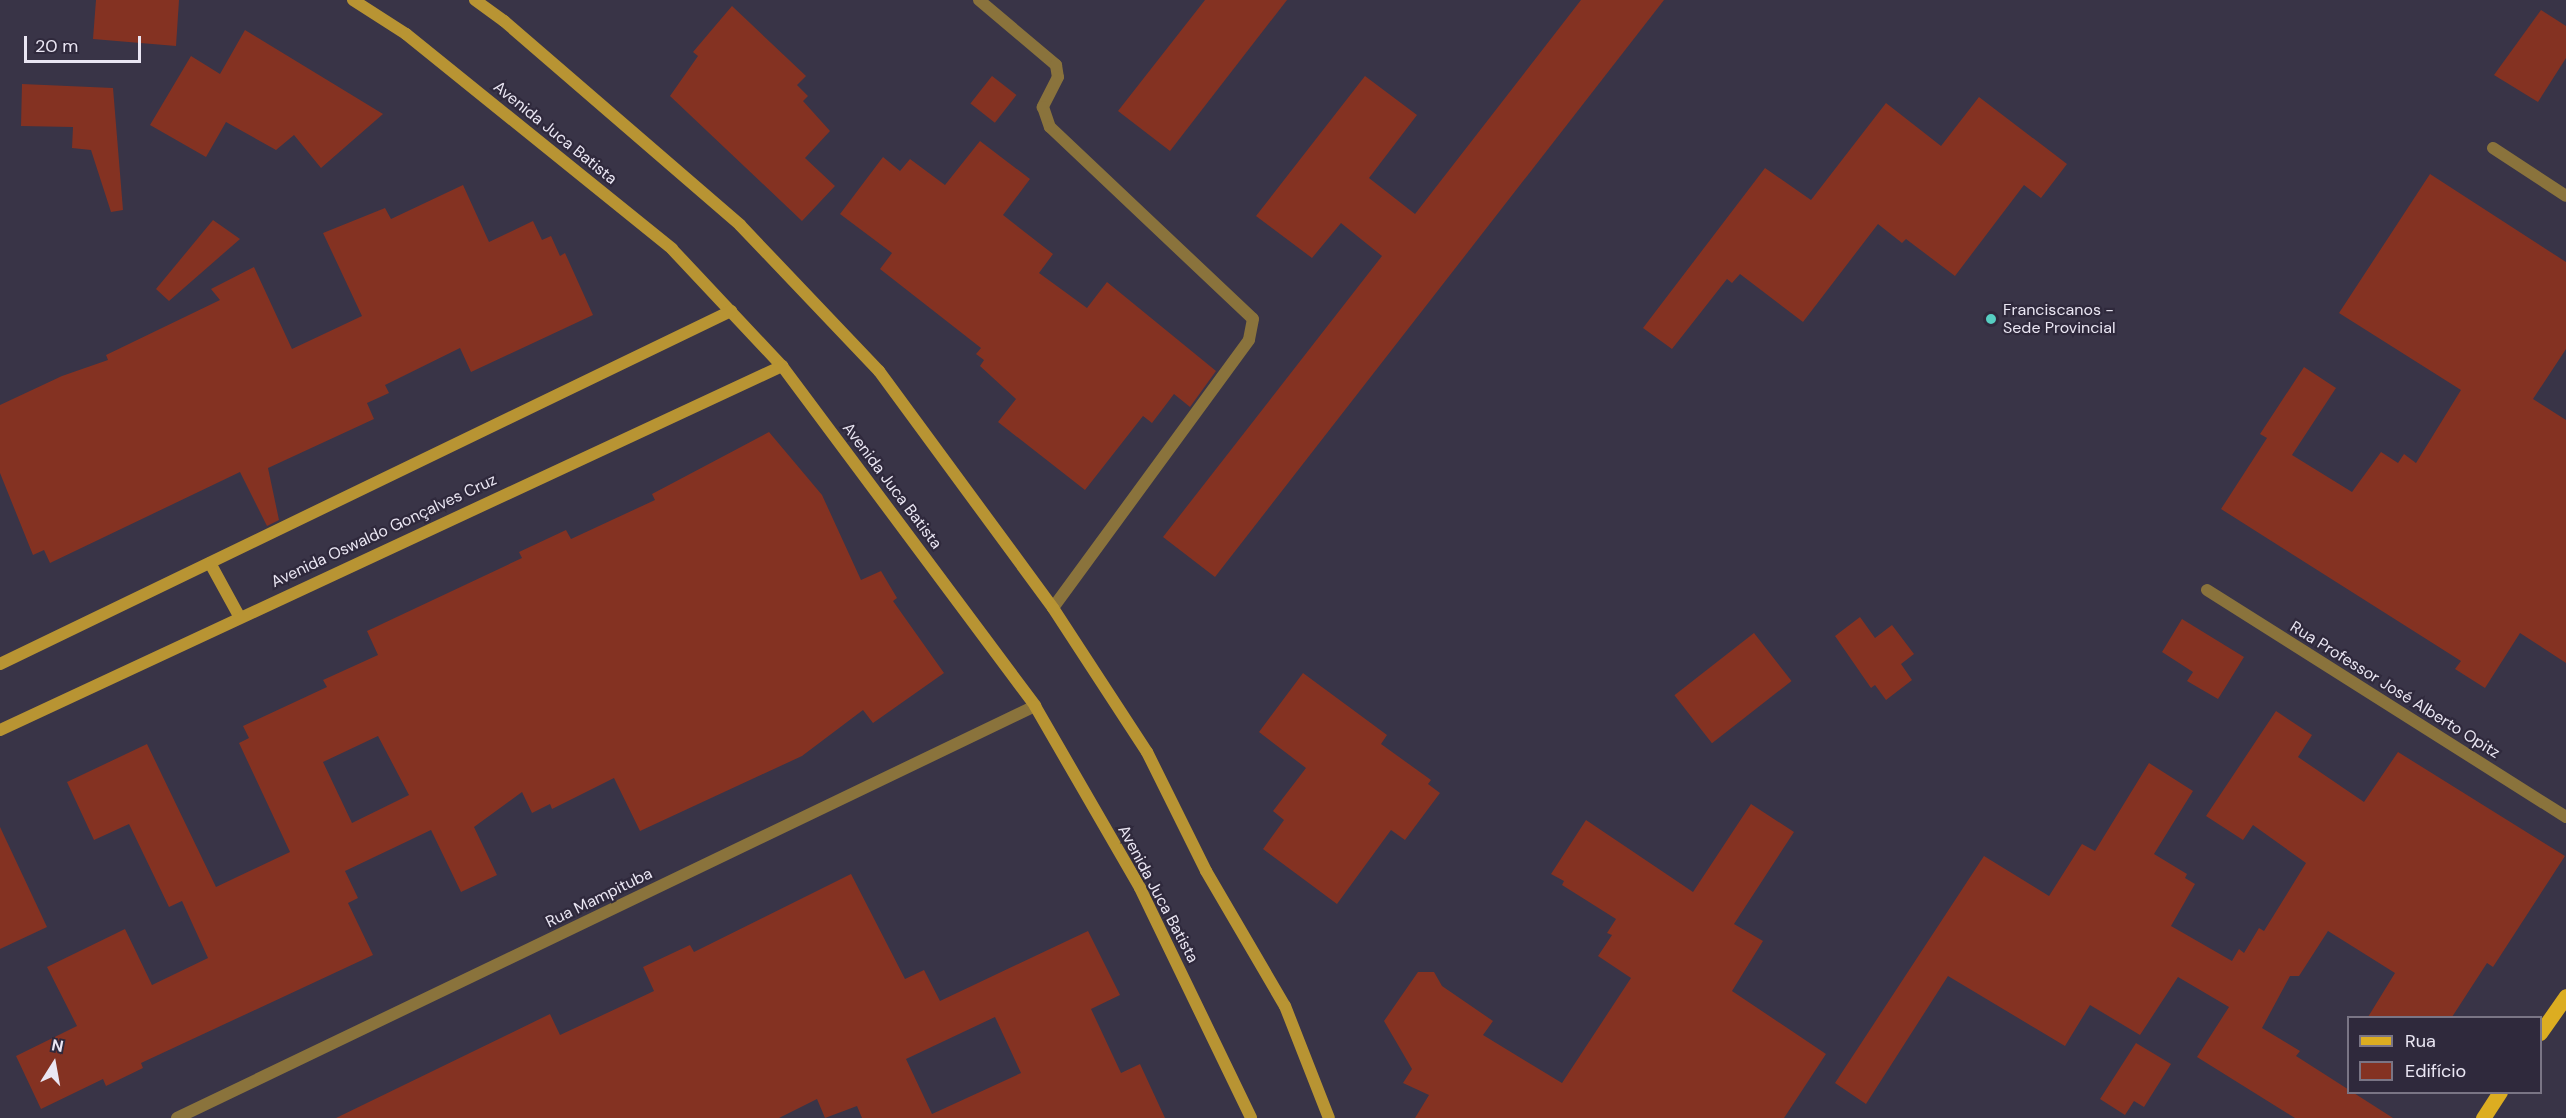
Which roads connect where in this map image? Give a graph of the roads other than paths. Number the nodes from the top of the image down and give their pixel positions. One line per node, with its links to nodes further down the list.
1 (353, 0): 6 (main road, Avenida Juca Batista)
2 (475, 0): 10 (main road)
3 (979, 0): 10 (street)
4 (2493, 148): 5 (street)
5 (2566, 196)
6 (731, 311): 7 (main road, Avenida Juca Batista); 8 (main road)
7 (782, 366): 11 (main road, Avenida Oswaldo Gonçalves Cruz); 13 (main road, Avenida Juca Batista)
8 (210, 563): 11 (main road); 12 (main road)
9 (2207, 590): 15 (street, Rua Professor José Alberto Opitz)
10 (1053, 608): 21 (main road)
11 (239, 616): 14 (main road, Avenida Oswaldo Gonçalves Cruz)
12 (0, 664)
13 (1035, 706): 19 (street, Rua Mampituba); 20 (main road, Avenida Juca Batista)
14 (0, 730)
15 (2566, 817)
16 (2566, 996): 17 (main road)
17 (2542, 1032)
18 (2499, 1094): 22 (main road)
19 (177, 1118)
20 (1251, 1118)
21 (1329, 1118)
22 (2483, 1118)

